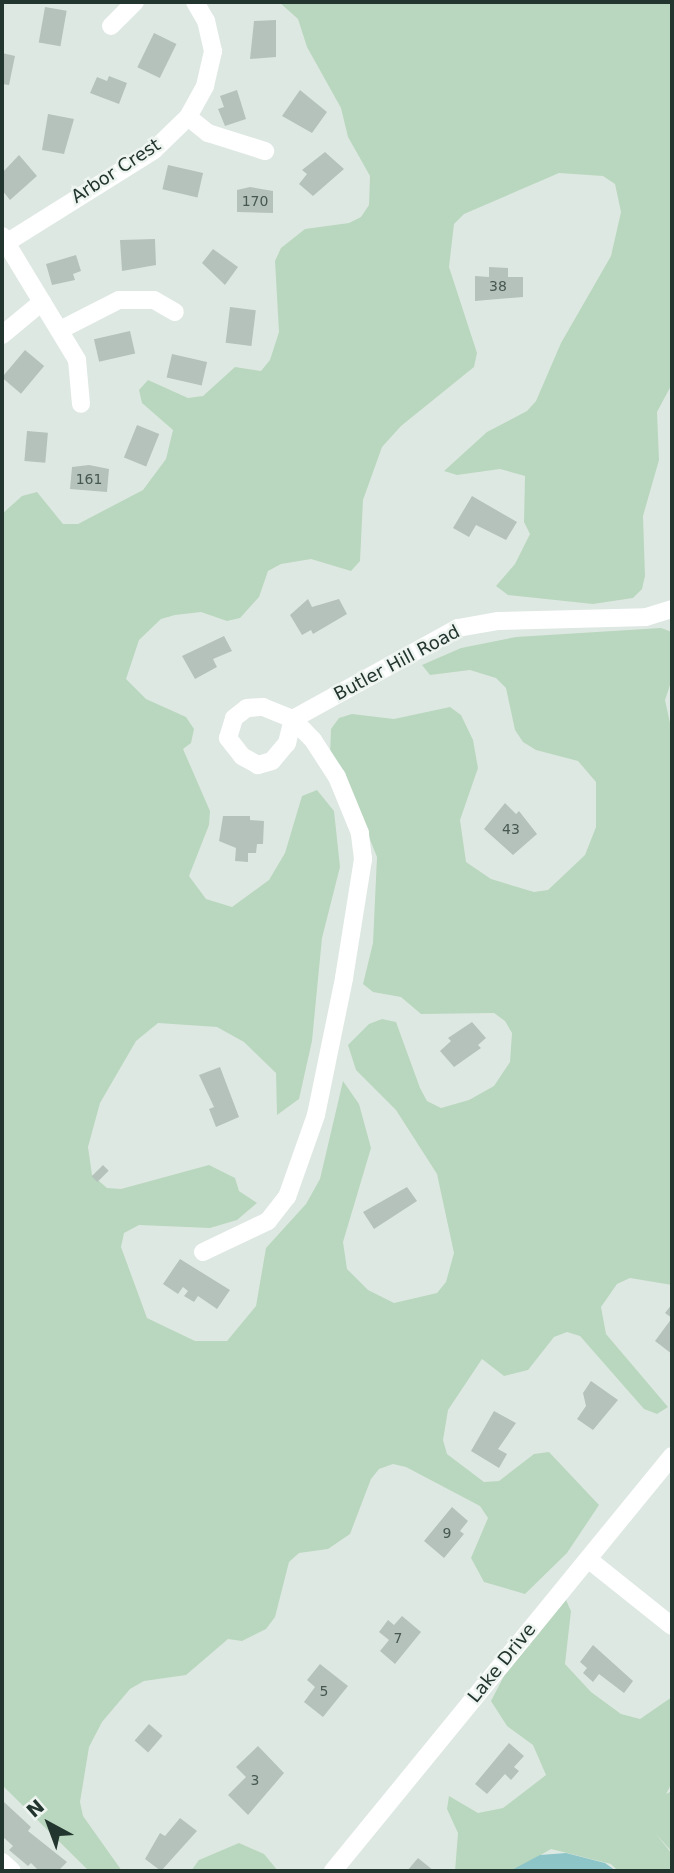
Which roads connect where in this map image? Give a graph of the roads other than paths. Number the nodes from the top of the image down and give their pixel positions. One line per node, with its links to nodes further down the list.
1 (135, 2): 3 (street)
2 (195, 2): 4 (street, Arbor Crest)
3 (111, 26)
4 (188, 117): 5 (street); 6 (street, Arbor Crest)
5 (265, 151)
6 (4, 239): 7 (street, Arbor Crest)
7 (42, 302): 9 (street, Arbor Crest); 10 (street)
8 (176, 312): 9 (street)
9 (60, 330): 11 (street, Arbor Crest)
10 (2, 335)
11 (81, 404)
12 (672, 609): 13 (street, Butler Hill Road)
13 (203, 1252)
14 (672, 1455): 15 (street, Lake Drive)
15 (588, 1559): 16 (street); 19 (street, Lake Drive)
16 (672, 1626)
17 (2, 1862): 18 (street)
18 (12, 1871)
19 (332, 1871)

